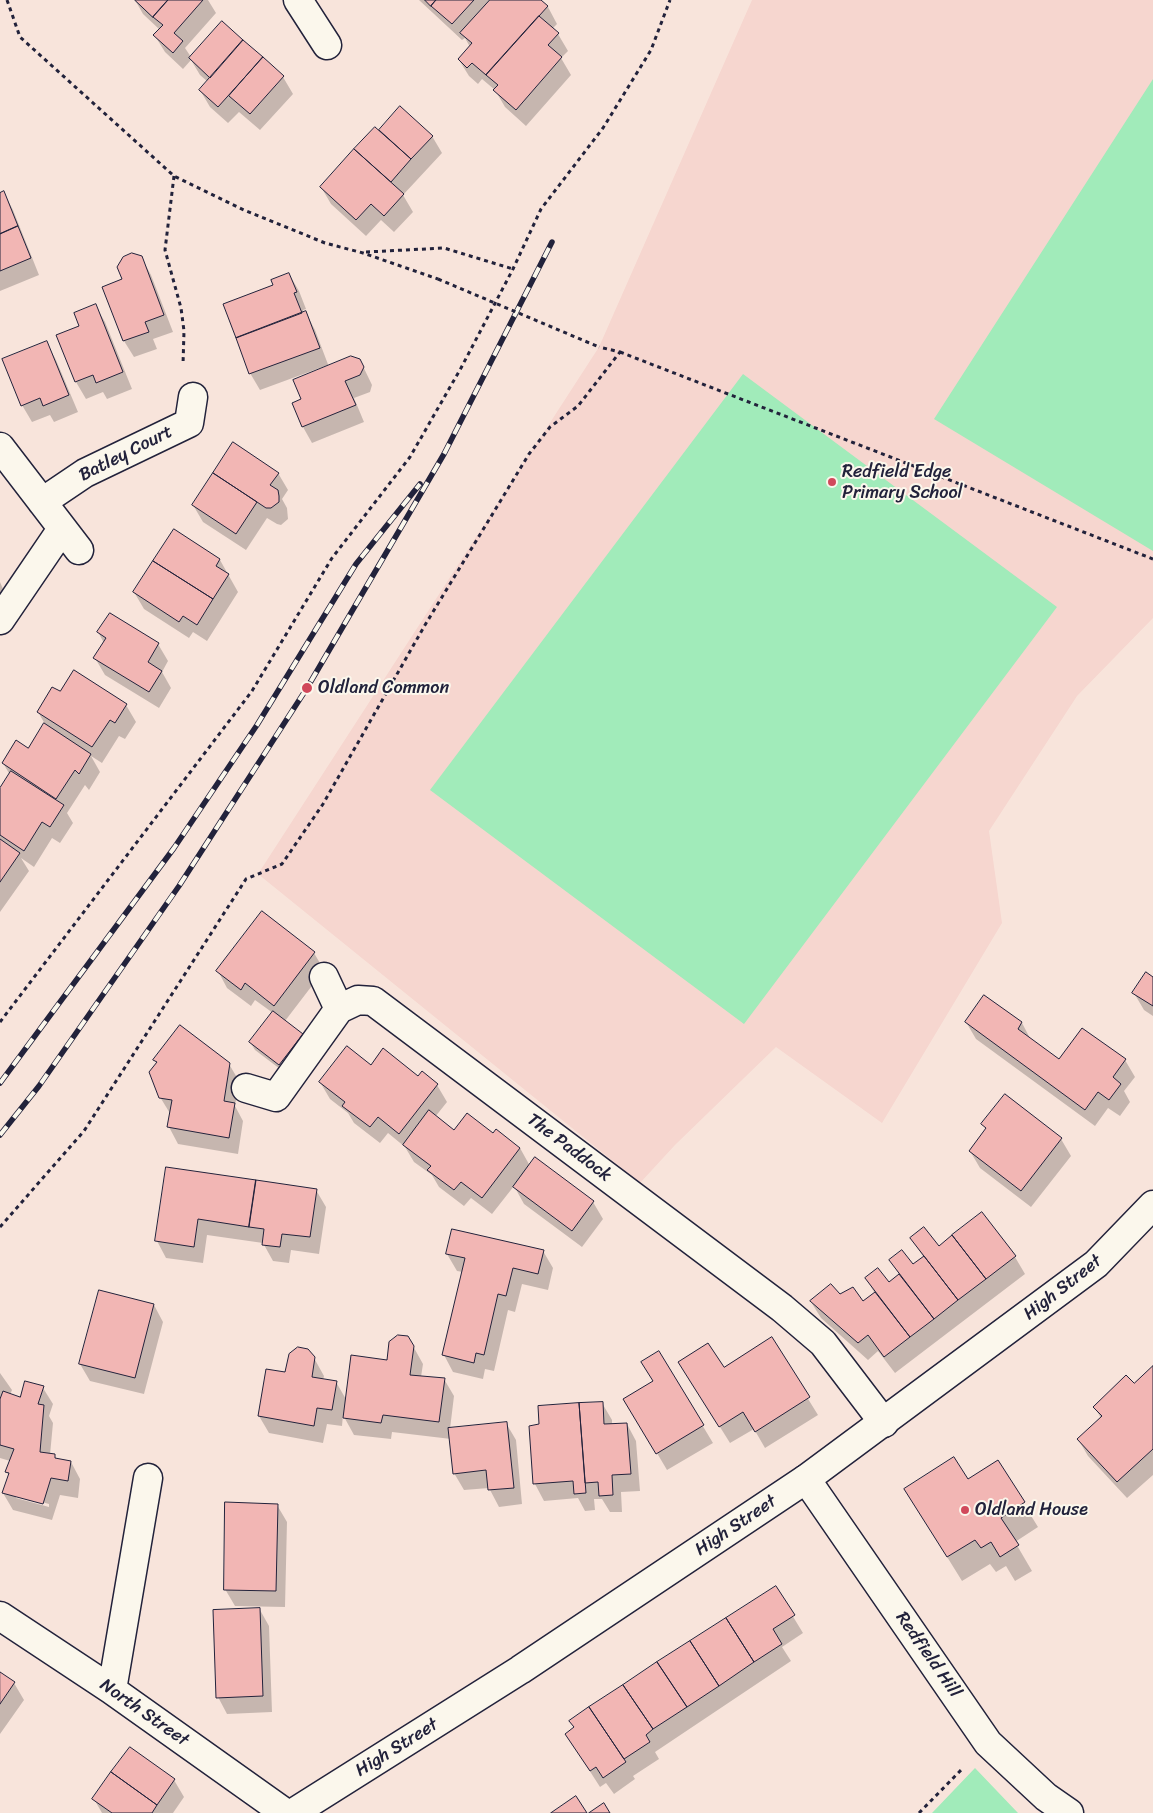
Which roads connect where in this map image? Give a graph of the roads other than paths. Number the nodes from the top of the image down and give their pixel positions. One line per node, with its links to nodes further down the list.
1 (298, 0): 2 (street)
2 (327, 45)
3 (193, 397): 5 (street, Batley Court)
4 (0, 448): 5 (street)
5 (42, 502): 6 (street)
6 (62, 529): 7 (street); 8 (street)
7 (79, 550)
8 (0, 620)
9 (324, 977): 10 (street)
10 (339, 1009): 11 (street); 13 (street, The Paddock)
11 (246, 1088)
12 (1153, 1205): 13 (street, High Street)
13 (884, 1423): 15 (street, High Street)
14 (148, 1478): 17 (street)
15 (806, 1479): 19 (street, High Street); 20 (street, Redfield Hill)
16 (0, 1616): 17 (street, North Street)
17 (112, 1690): 18 (street, North Street)
18 (285, 1813)
19 (293, 1813)
20 (1069, 1813)

